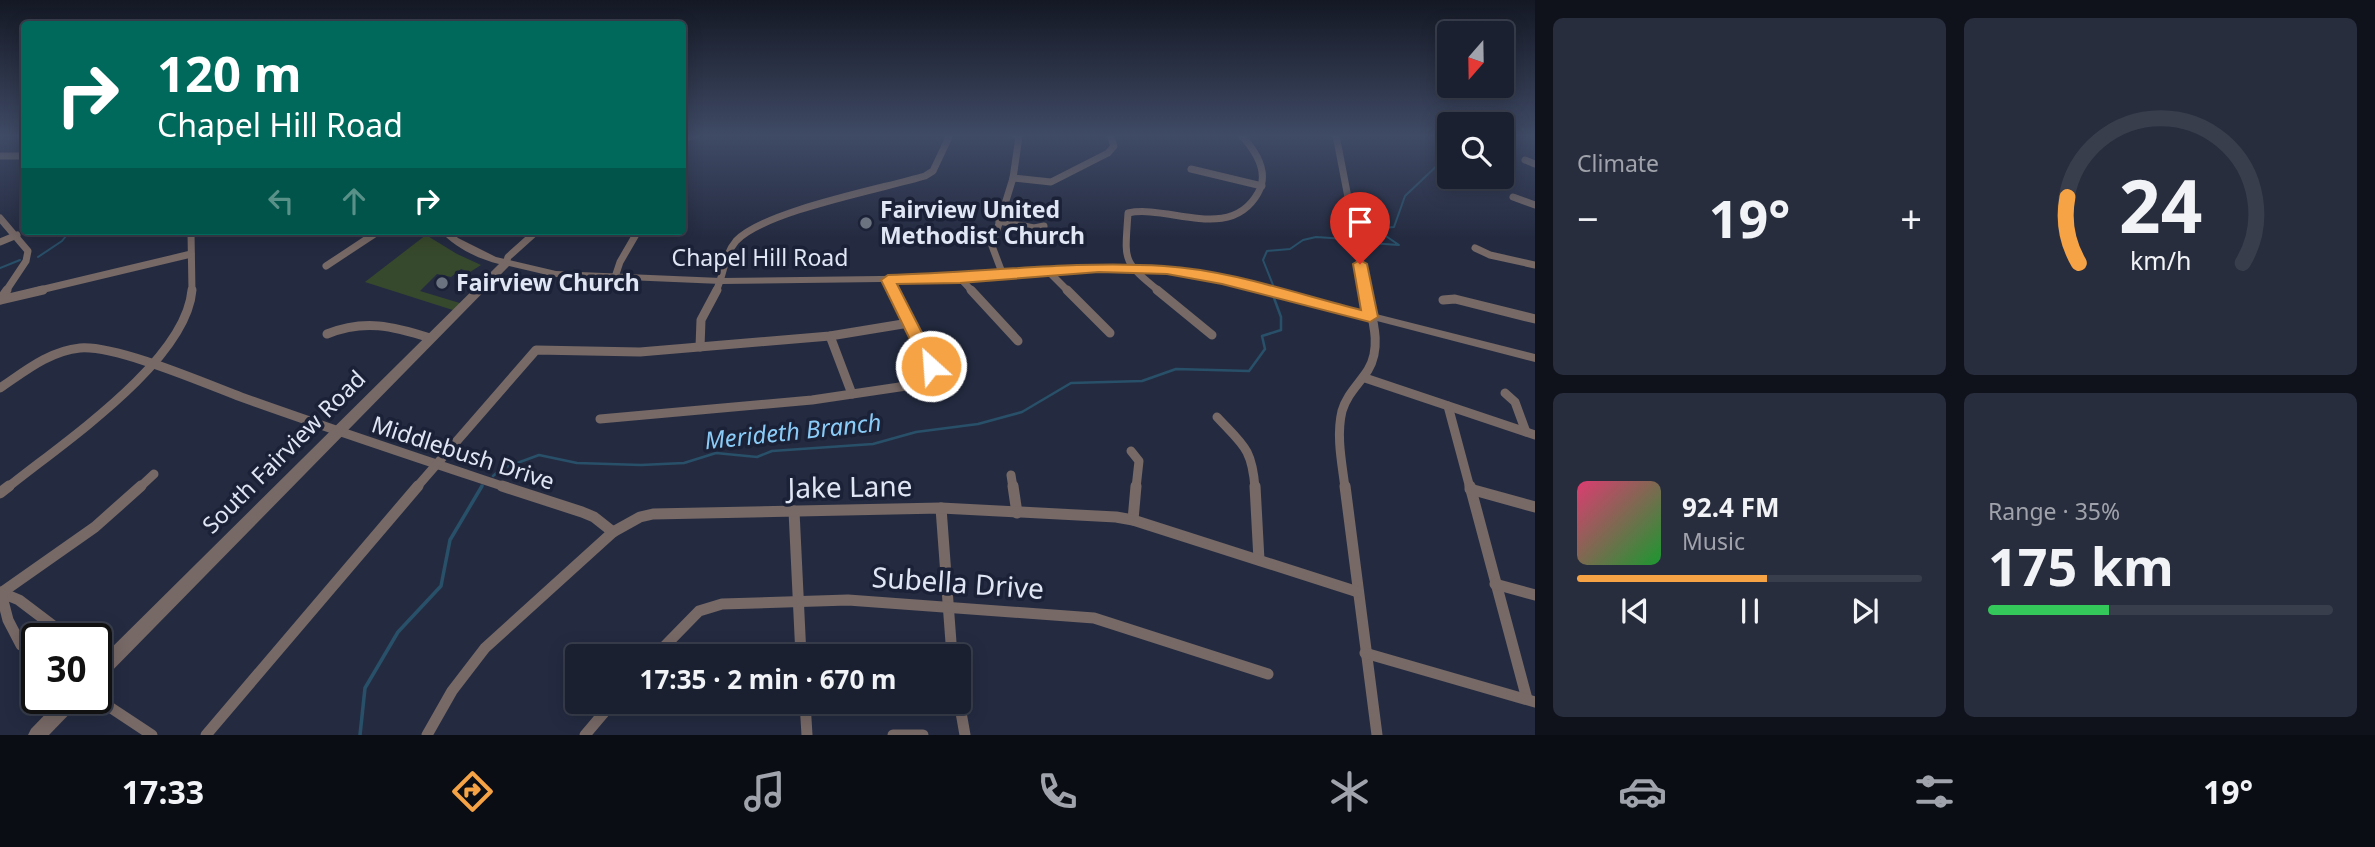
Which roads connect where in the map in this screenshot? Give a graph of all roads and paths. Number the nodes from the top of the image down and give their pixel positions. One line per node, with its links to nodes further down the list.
1 (934, 169): 33 (street)
2 (1014, 169): 7 (street)
3 (1076, 169): 7 (street)
4 (1192, 169): 8 (street)
5 (1262, 169): 8 (street)
6 (1342, 169): 36 (street)
7 (1013, 178): 12 (street)
8 (1262, 186): 27 (street)
9 (1513, 197): 10 (street)
10 (1535, 205)
11 (0, 218): 14 (street)
12 (999, 221): 13 (street); 29 (street)
13 (1044, 226)
14 (18, 235): 20 (street); 34 (street)
15 (191, 235): 23 (street)
16 (373, 235): 26 (street)
17 (451, 235): 24 (street, Chapel Hill Road)
18 (533, 235): 21 (street)
19 (636, 235): 30 (street)
20 (0, 242)
21 (523, 246): 24 (street)
22 (1475, 248): 25 (street)
23 (191, 254): 34 (street); 47 (street)
24 (506, 263): 30 (street, Chapel Hill Road); 43 (street, South Fairview Road)
25 (1535, 265)
26 (326, 266)
27 (1131, 268): 28 (street, Chapel Hill Road); 36 (street, Chapel Hill Road); 41 (street)
28 (1048, 271): 29 (street, Chapel Hill Road); 39 (street)
29 (1003, 275): 31 (street, Chapel Hill Road)
30 (615, 277): 33 (street, Chapel Hill Road)
31 (960, 278): 32 (street, Chapel Hill Road); 44 (street)
32 (888, 280): 33 (street, Chapel Hill Road); 38 (street)
33 (721, 281): 45 (street)
34 (0, 300)
35 (1443, 300): 37 (street)
36 (1370, 317): 46 (street, Chapel Hill Road); 48 (street)
37 (1535, 319)
38 (909, 323): 42 (street); 51 (street)
39 (1110, 333)
40 (327, 334): 43 (street)
41 (1212, 335)
42 (830, 336): 45 (street); 51 (street)
43 (430, 338): 55 (street, South Fairview Road)
44 (1018, 341)
45 (700, 347): 58 (street)
46 (1535, 359)
47 (153, 365): 49 (street, Middlebush Drive); 55 (street, Middlebush Drive); 62 (street)
48 (1365, 378): 52 (street); 71 (street)
49 (0, 388)
50 (1505, 393): 56 (street)
51 (852, 394): 54 (street)
52 (1448, 406): 56 (street); 61 (street)
53 (1217, 417): 69 (street)
54 (600, 419)
55 (338, 432): 58 (street, Middlebush Drive); 82 (street, South Fairview Road)
56 (1530, 434)
57 (1131, 450): 67 (street)
58 (436, 464): 68 (street, Middlebush Drive); 92 (street)
59 (154, 474): 72 (street)
60 (1011, 475): 66 (street)
61 (1470, 489): 63 (street); 70 (street)
62 (0, 493)
63 (1535, 507)
64 (941, 508): 65 (street, Jake Lane); 66 (street, Jake Lane); 75 (street)
65 (793, 511): 68 (street, Jake Lane); 74 (street)
66 (1017, 513): 67 (street, Jake Lane)
67 (1133, 520): 69 (street, Jake Lane)
68 (613, 532): 93 (street, Jake Lane)
69 (1259, 560): 71 (street, Jake Lane)
70 (1495, 584): 73 (street); 84 (street)
71 (1358, 592): 81 (street)
72 (0, 593): 76 (street); 80 (street)
73 (1535, 596)
74 (797, 601): 75 (street, Subella Drive); 77 (street, Subella Drive); 78 (street)
75 (949, 607): 79 (street); 83 (street, Subella Drive)
76 (49, 623)
77 (667, 644)
78 (800, 644)
79 (951, 644)
80 (21, 645)
81 (1366, 653): 84 (street); 99 (street)
82 (112, 659)
83 (1268, 674)
84 (1531, 701)
85 (112, 709): 91 (street)
86 (57, 714): 90 (street)
87 (603, 714): 94 (street)
88 (806, 714): 95 (street)
89 (961, 714): 98 (street)
90 (37, 735)
91 (152, 735)
92 (206, 735)
93 (427, 735)
94 (585, 735)
95 (807, 735)
96 (893, 735): 97 (street)
97 (923, 735)
98 (965, 735)
99 (1377, 735)

